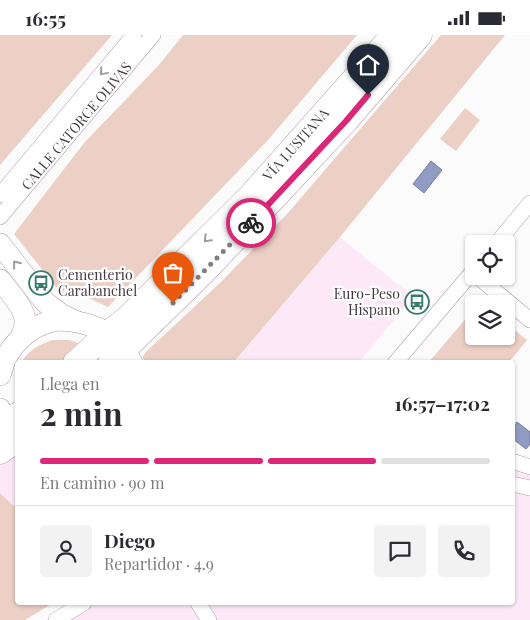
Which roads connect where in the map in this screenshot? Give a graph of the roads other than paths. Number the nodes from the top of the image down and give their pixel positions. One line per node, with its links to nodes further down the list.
1 (134, 35): 5 (street, CALLE CATORCE OLIVAS, one-way to 5)
2 (153, 35): 7 (street, CALLE CATORCE OLIVAS)
3 (393, 35): 15 (main road, VÍA LUSITANA, one-way to 15)
4 (420, 35): 17 (main road, VÍA LUSITANA)
5 (0, 195)
6 (530, 203): 8 (street)
7 (0, 217)
8 (503, 235)
9 (0, 244): 14 (street, one-way to 9)
10 (0, 280): 16 (street)
11 (465, 283): 19 (street)
12 (488, 285): 13 (street)
13 (530, 320)
14 (75, 321): 15 (street); 16 (street)
15 (108, 333): 17 (street); 18 (main road, VÍA LUSITANA)
16 (20, 339): 20 (street)
17 (122, 358)
18 (78, 360)
19 (398, 360)
20 (0, 375)
21 (11, 428): 22 (main road)
22 (0, 452)
23 (515, 462): 24 (street)
24 (530, 467)
25 (515, 484): 26 (street)
26 (530, 488)
27 (81, 605): 29 (street)
28 (200, 605): 30 (street)
29 (56, 620)
30 (209, 620)

